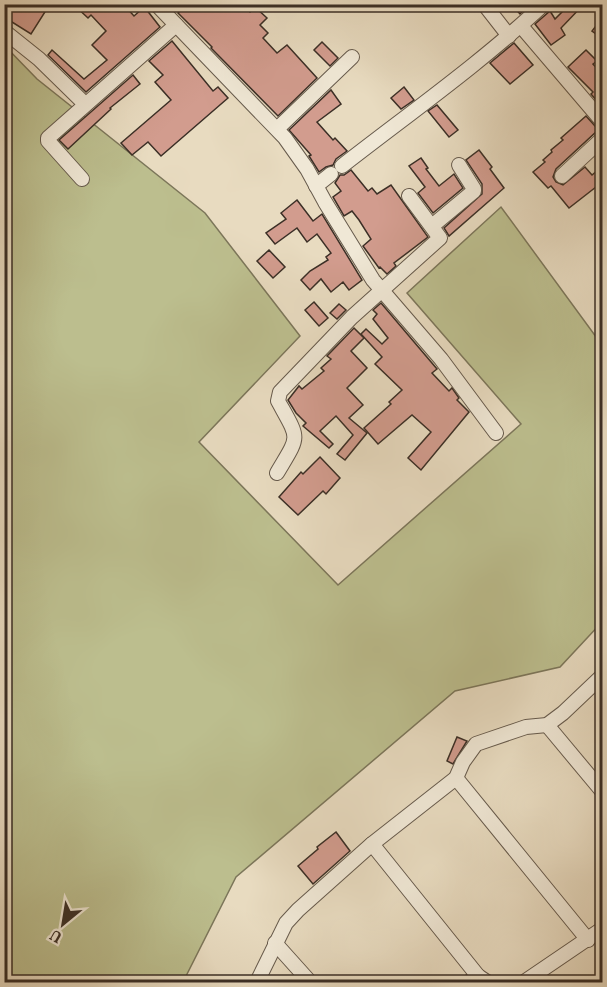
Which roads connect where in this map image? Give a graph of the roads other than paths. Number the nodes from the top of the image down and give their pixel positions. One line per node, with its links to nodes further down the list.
1 (156, 4): 4 (street)
2 (484, 4): 7 (street)
3 (544, 4): 5 (street)
4 (176, 25): 9 (street); 11 (street)
5 (521, 26): 7 (street); 10 (street)
6 (4, 31): 9 (street)
7 (509, 36): 16 (street)
8 (352, 57): 11 (street)
9 (85, 104): 15 (street)
10 (603, 122)
11 (277, 129): 16 (street)
12 (603, 139): 14 (street)
13 (459, 165): 18 (street)
14 (562, 176)
15 (82, 179)
16 (316, 186): 19 (street)
17 (409, 196): 18 (street)
18 (432, 226): 19 (street)
19 (381, 290): 20 (street); 21 (street)
20 (496, 433)
21 (277, 473)
22 (603, 676): 23 (street)
23 (547, 725): 24 (street); 25 (street)
24 (456, 778): 26 (street); 28 (street)
25 (603, 791)
26 (372, 844): 29 (street); 30 (street)
27 (603, 929): 28 (street)
28 (588, 940): 33 (street)
29 (275, 943): 31 (street); 32 (street)
30 (478, 980)
31 (257, 982)
32 (310, 982)
33 (524, 982)

